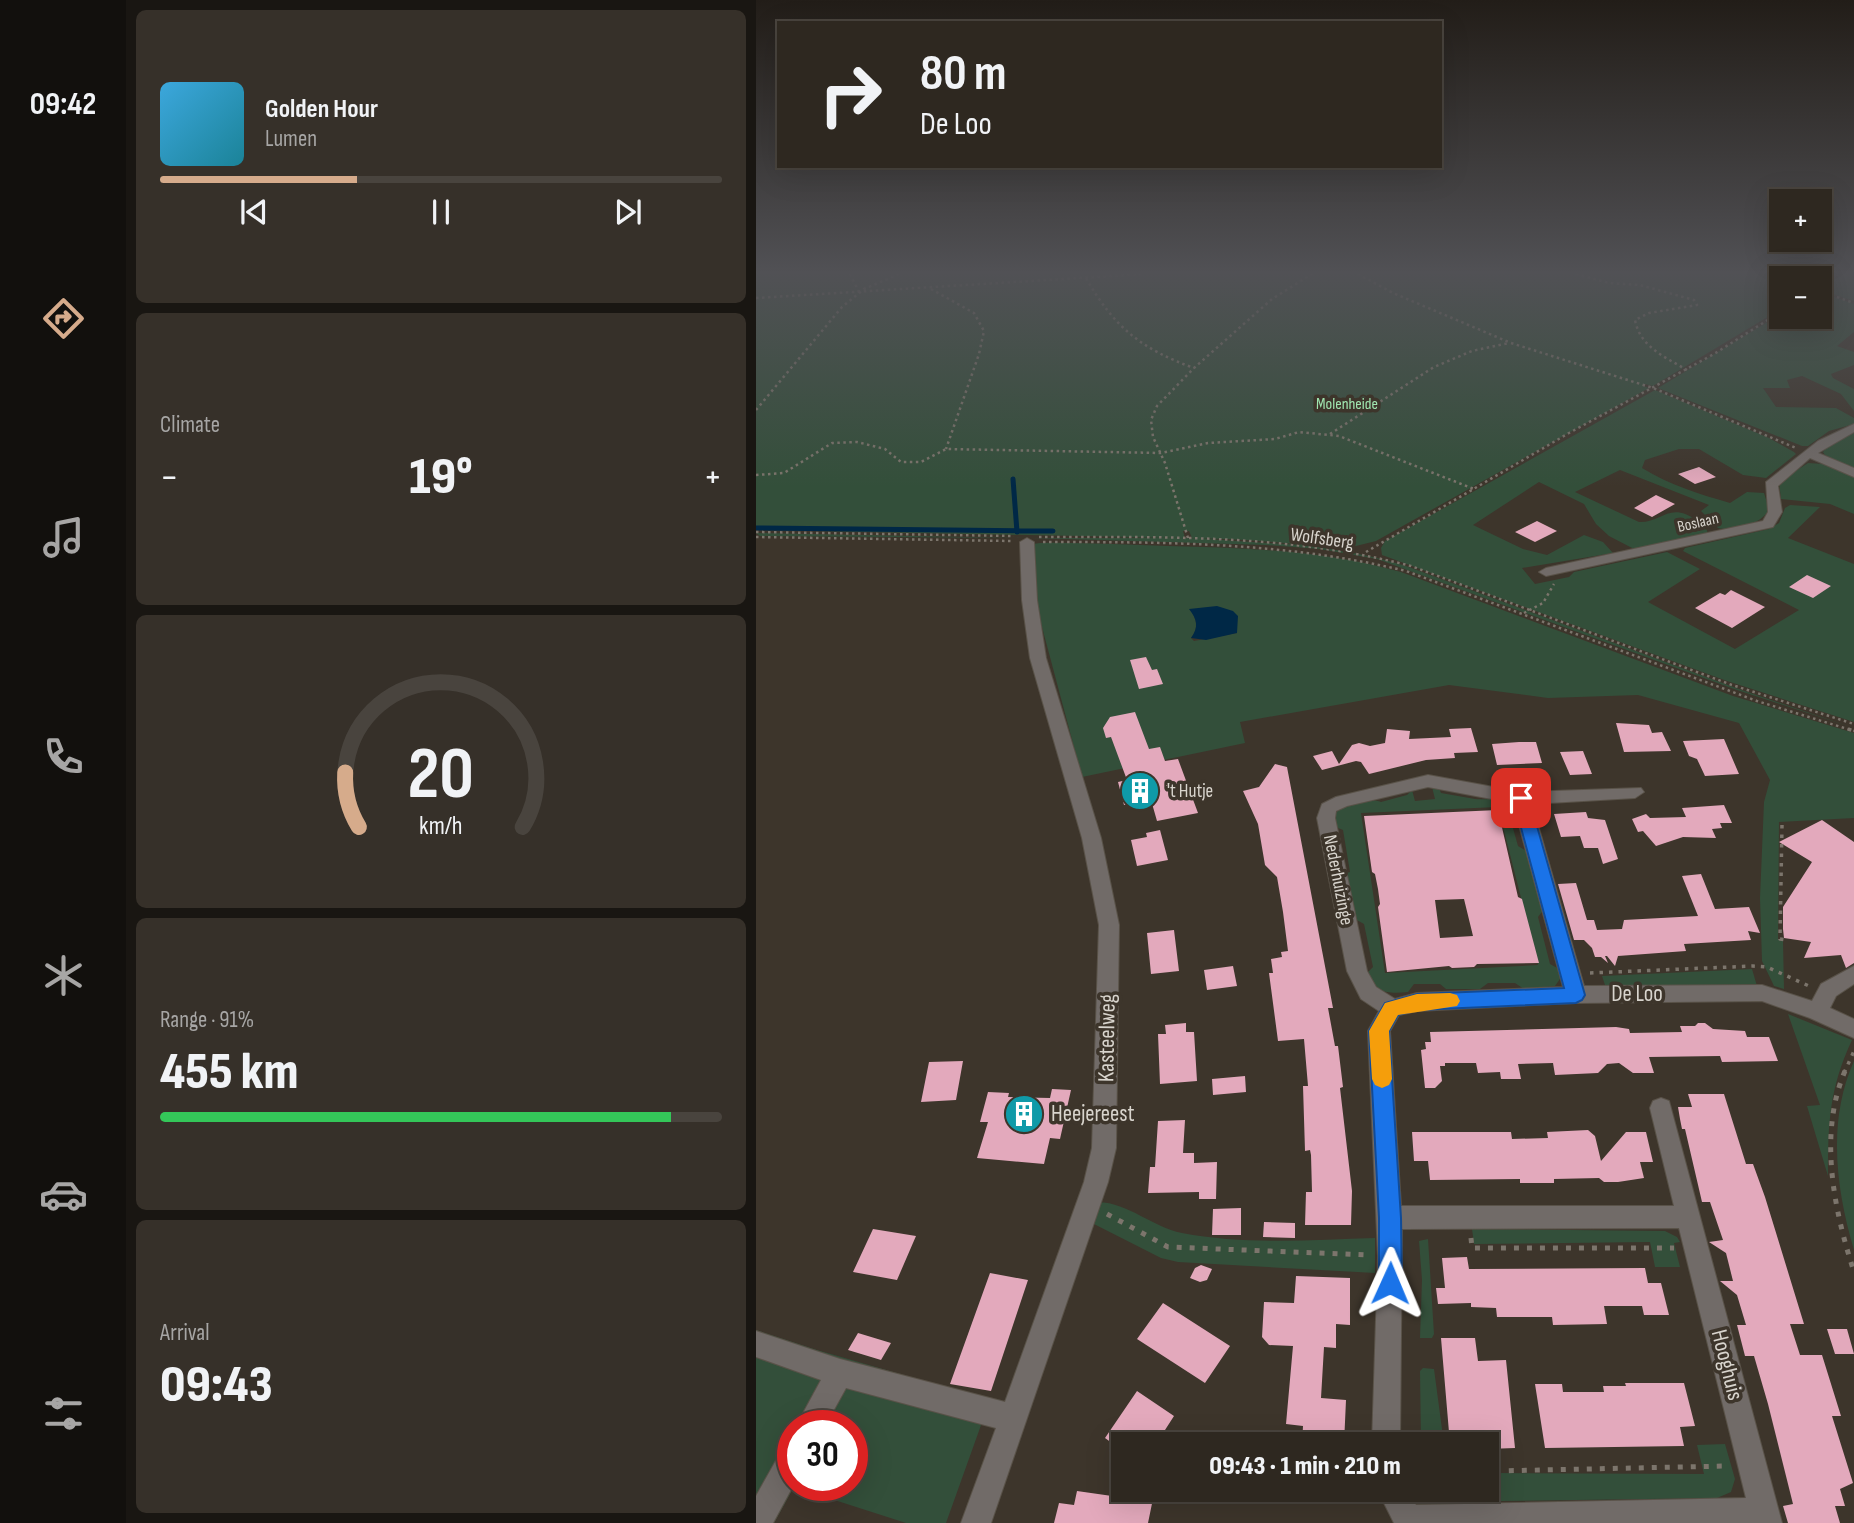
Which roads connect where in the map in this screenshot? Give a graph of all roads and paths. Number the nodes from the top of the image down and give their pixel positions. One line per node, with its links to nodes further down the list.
1 (810, 345): 12 (path)
2 (981, 345): 15 (path)
3 (1141, 345): 9 (path)
4 (1220, 345): 9 (path)
5 (1501, 345): 14 (path)
6 (1518, 345): 11 (path)
7 (1646, 345): 10 (path)
8 (1728, 345): 10 (path)
9 (1194, 368): 16 (path)
10 (1687, 370): 11 (path)
11 (1653, 388): 17 (path); 20 (path)
12 (756, 410)
13 (1854, 428): 17 (street, Boslaan)
14 (1328, 435): 16 (path); 20 (path)
15 (946, 449): 16 (path); 19 (path)
16 (1161, 453): 23 (path)
17 (1810, 454): 18 (street); 26 (street, Boslaan)
18 (1854, 473)
19 (756, 475)
20 (1474, 489): 24 (path)
21 (756, 534): 22 (path, Wolfsberg); 22 (path, Wolfsberg)
22 (1023, 538): 23 (path, Wolfsberg); 42 (street, Kasteelweg)
23 (1189, 541): 24 (path, Wolfsberg); 25 (path, Wolfsberg)
24 (1365, 553): 25 (path); 27 (path, Wolfsberg)
25 (1361, 558): 28 (path, Wolfsberg)
26 (1546, 572): 27 (path)
27 (1534, 611): 28 (path); 29 (path, Wolfsberg)
28 (1522, 614): 30 (path, Wolfsberg)
29 (1854, 724)
30 (1854, 731)
31 (1635, 792): 32 (street, Nederhuizinge)
32 (1521, 798): 36 (street); 38 (street, Nederhuizinge)
33 (1782, 825): 34 (path)
34 (1786, 940)
35 (1854, 974): 37 (street)
36 (1573, 984): 37 (street, De Loo); 37 (path); 38 (street, De Loo)
37 (1823, 1003): 39 (street, De Loo)
38 (1392, 1008): 44 (street)
39 (1854, 1029)
40 (1854, 1051): 48 (path)
41 (1661, 1108): 43 (street, Hooghuis)
42 (1089, 1204): 47 (path); 52 (street, Kasteelweg)
43 (1689, 1217): 45 (street); 46 (street, Hooghuis)
44 (1390, 1218): 45 (street); 47 (street)
45 (1470, 1218): 46 (path)
46 (1697, 1248): 54 (street, Hooghuis)
47 (1391, 1256): 53 (street)
48 (1854, 1272)
49 (756, 1344): 50 (street)
50 (839, 1374): 51 (street); 52 (street)
51 (819, 1410)
52 (1012, 1419): 61 (street, Kasteelweg)
53 (1386, 1432)
54 (1753, 1465): 57 (path); 58 (street, Hooghuis)
55 (777, 1487): 60 (street)
56 (1398, 1502): 59 (street)
57 (1500, 1518): 58 (street, Hooghuis); 59 (street, Hooghuis)
58 (1766, 1518)
59 (1410, 1522)
60 (757, 1523)
61 (976, 1523)

